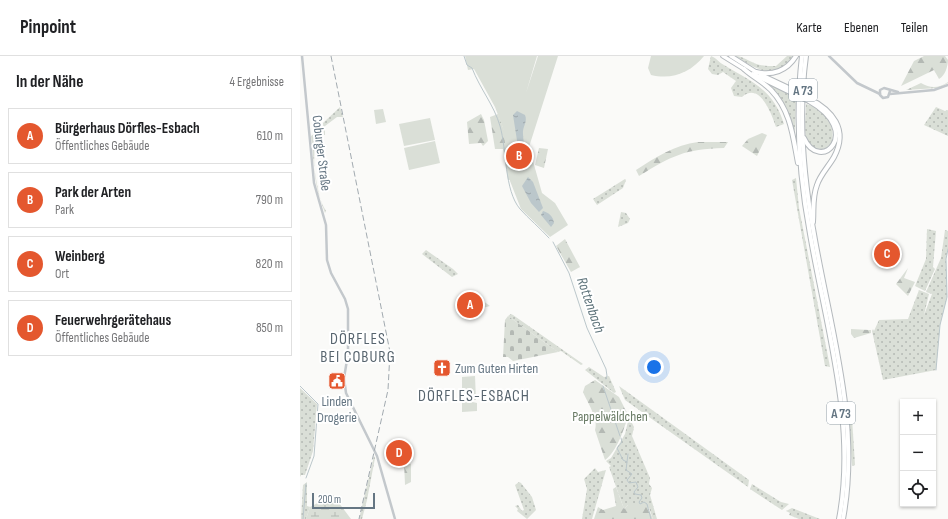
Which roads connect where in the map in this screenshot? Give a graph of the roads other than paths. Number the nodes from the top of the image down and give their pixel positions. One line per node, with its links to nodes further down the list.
1 (302, 56): 18 (street, Coburger Straße)
2 (724, 56): 8 (highway)
3 (731, 56): 9 (highway)
4 (796, 56): 9 (highway)
5 (802, 56): 16 (highway, A 73)
6 (806, 56): 15 (highway, A 73)
7 (830, 56): 13 (street)
8 (744, 69): 11 (highway); 16 (highway)
9 (756, 72): 11 (highway)
10 (948, 85): 12 (street)
11 (792, 91): 14 (highway, bridge)
12 (890, 92): 13 (street); 13 (street)
13 (880, 93)
14 (808, 100): 15 (highway); 17 (highway)
15 (802, 134): 17 (highway, A 73)
16 (802, 183): 19 (highway, A 73)
17 (813, 230): 20 (highway, A 73)
18 (395, 519)
19 (839, 519)
20 (843, 519)

